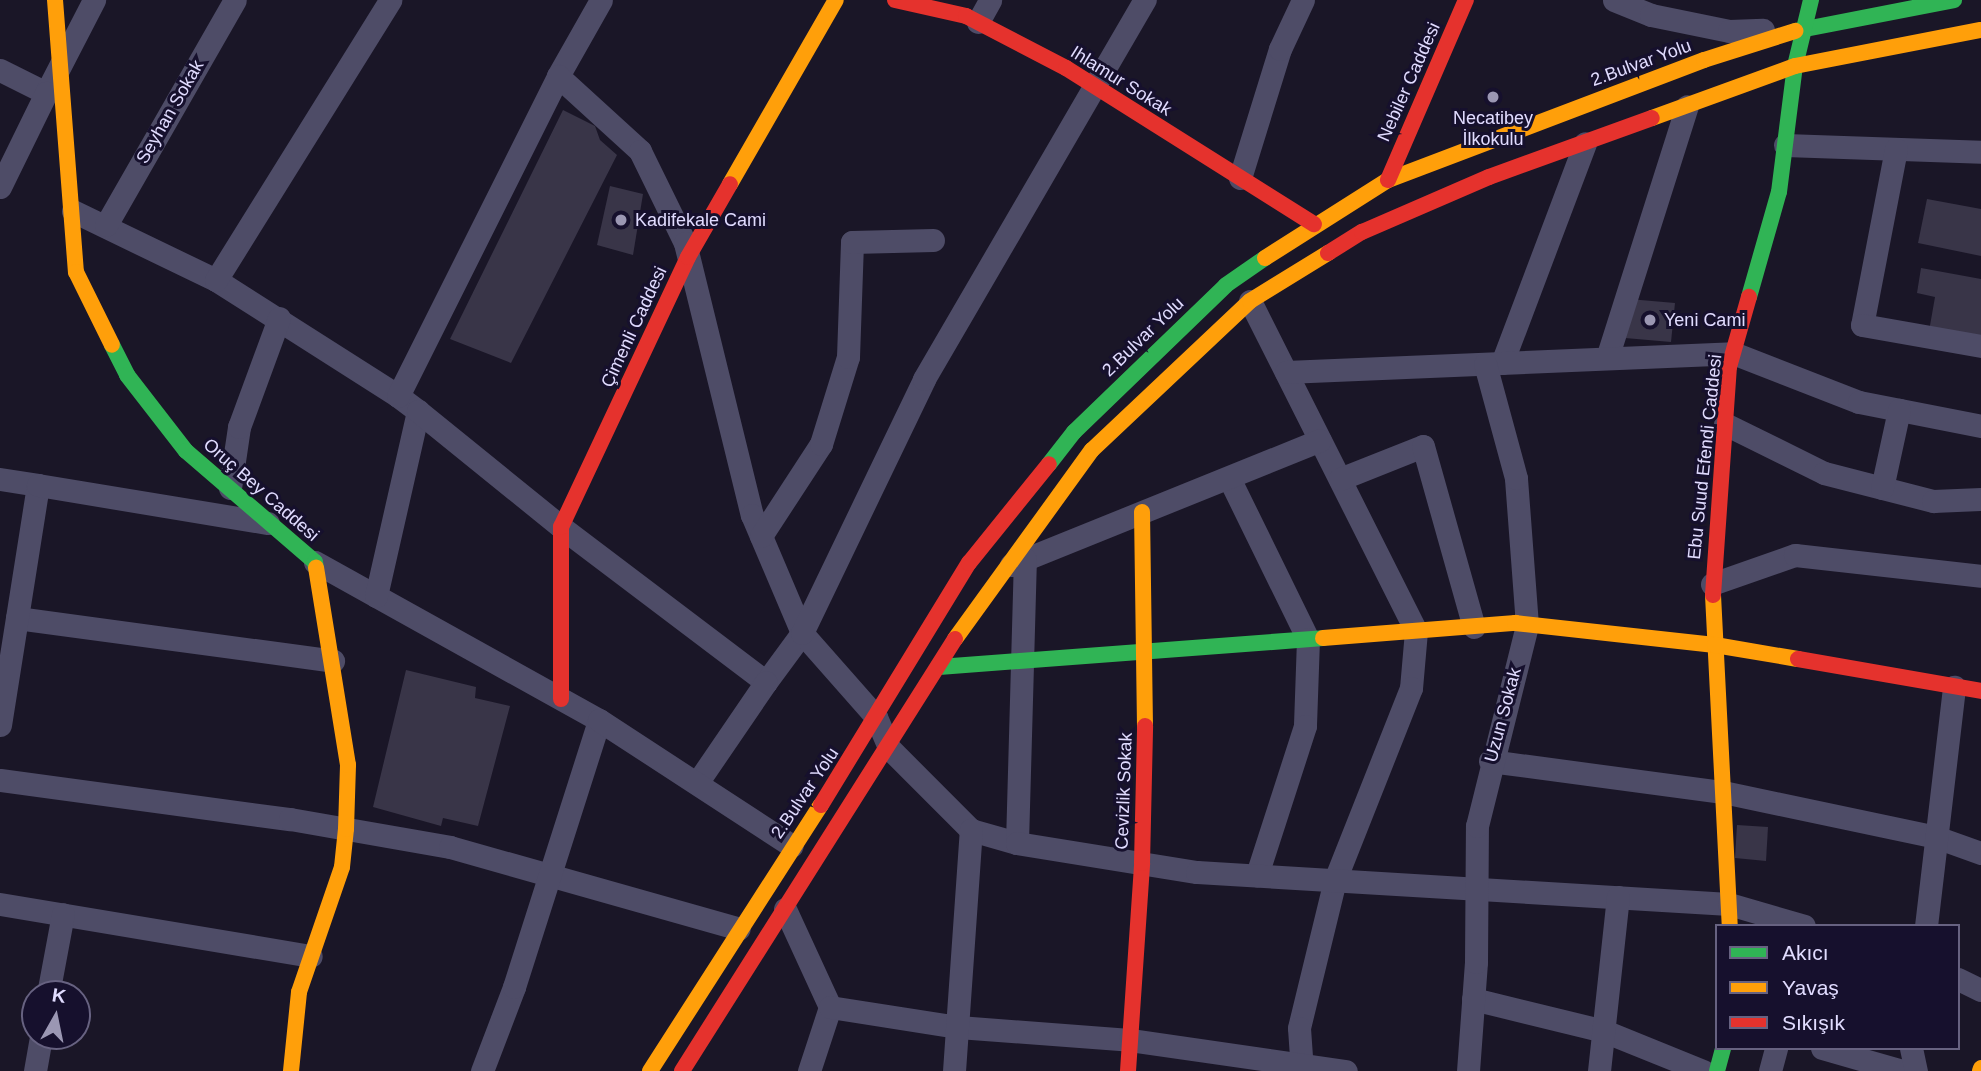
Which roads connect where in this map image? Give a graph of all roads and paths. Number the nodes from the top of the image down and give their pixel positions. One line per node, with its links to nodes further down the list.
1 (55, 0): 19 (main road, Oruç Bey Caddesi)
2 (94, 0): 19 (street)
3 (235, 0): 35 (street, Seyhan Sokak)
4 (390, 0): 38 (street)
5 (601, 0): 22 (street)
6 (836, 0): 37 (main road, Çimenli Caddesi)
7 (895, 0): 16 (main road, Ihlamur Sokak)
8 (990, 0): 16 (street)
9 (1145, 0): 23 (street)
10 (1303, 0): 30 (street)
11 (1466, 0): 31 (main road, Nebiler Caddesi)
12 (1614, 0): 15 (street)
13 (1811, 0): 17 (main road, Ebu Suud Efendi Caddesi)
14 (1954, 0): 17 (main road, 2.Bulvar Yolu)
15 (1654, 7): 17 (street)
16 (978, 22): 23 (main road, Ihlamur Sokak)
17 (1801, 29): 20 (main road, Ebu Suud Efendi Caddesi); 31 (main road, 2.Bulvar Yolu)
18 (1981, 30): 20 (main road)
19 (60, 60): 24 (street); 33 (main road, Oruç Bey Caddesi)
20 (1795, 66): 25 (main road); 27 (main road, Ebu Suud Efendi Caddesi)
21 (0, 70): 24 (street)
22 (558, 76): 37 (street); 46 (street)
23 (1096, 87): 30 (main road, Ihlamur Sokak); 73 (street)
24 (46, 93): 32 (street)
25 (1687, 106): 26 (main road); 43 (street)
26 (1586, 143): 39 (main road); 44 (street)
27 (1785, 145): 28 (street); 42 (main road, Ebu Suud Efendi Caddesi)
28 (1896, 149): 29 (street); 41 (street)
29 (1981, 152)
30 (1240, 178): 34 (main road, Ihlamur Sokak)
31 (1388, 180): 34 (main road, 2.Bulvar Yolu)
32 (0, 187)
33 (73, 211): 35 (street); 56 (main road, Oruç Bey Caddesi)
34 (1314, 223): 84 (main road, 2.Bulvar Yolu)
35 (106, 225): 38 (street)
36 (933, 240): 62 (street)
37 (688, 257): 61 (main road, Çimenli Caddesi); 62 (street)
38 (216, 280): 40 (street)
39 (1250, 301): 45 (street); 65 (main road)
40 (279, 318): 46 (street); 56 (street)
41 (1981, 346)
42 (1733, 353): 43 (street); 47 (street); 49 (main road, Ebu Suud Efendi Caddesi)
43 (1607, 358): 44 (street)
44 (1493, 363): 45 (street); 70 (street, Uzun Sokak)
45 (1286, 372): 51 (street)
46 (398, 396): 48 (street)
47 (1899, 410): 50 (street); 57 (street)
48 (418, 411): 61 (street); 68 (street)
49 (1725, 424): 57 (street); 67 (main road, Ebu Suud Efendi Caddesi)
50 (1981, 426)
51 (1320, 440): 53 (street); 54 (street)
52 (0, 478): 55 (street)
53 (1229, 478): 59 (street); 74 (street)
54 (1339, 480): 71 (street); 72 (street)
55 (38, 485): 60 (street); 69 (street)
56 (230, 488): 60 (main road, Oruç Bey Caddesi)
57 (1882, 488): 58 (street)
58 (1981, 499)
59 (1142, 512): 63 (street); 76 (main road, Cevizlik Sokak)
60 (271, 524): 64 (main road, Oruç Bey Caddesi)
61 (561, 527): 80 (street); 83 (main road, Çimenli Caddesi)
62 (761, 536): 73 (street)
63 (1025, 559): 65 (street); 78 (street)
64 (316, 562): 68 (street); 77 (main road, Oruç Bey Caddesi)
65 (1004, 568): 79 (main road)
66 (1981, 576): 67 (street)
67 (1712, 584): 75 (main road, Ebu Suud Efendi Caddesi)
68 (376, 596): 83 (street)
69 (17, 618): 77 (street); 86 (street)
70 (1527, 625): 71 (main road); 75 (main road); 88 (street, Uzun Sokak)
71 (1474, 627): 72 (main road)
72 (1416, 631): 74 (main road); 101 (street)
73 (802, 633): 80 (street); 84 (street)
74 (1308, 639): 76 (main road); 100 (street)
75 (1714, 645): 81 (main road); 91 (main road, Ebu Suud Efendi Caddesi)
76 (1147, 651): 78 (main road); 98 (main road, Cevizlik Sokak)
77 (333, 661): 92 (main road, Oruç Bey Caddesi)
78 (1021, 661): 79 (main road); 95 (street)
79 (939, 667): 87 (main road)
80 (766, 681): 90 (street)
81 (1954, 687): 82 (main road); 94 (street)
82 (1981, 691)
83 (561, 699): 85 (street)
84 (876, 717): 87 (street); 96 (main road, 2.Bulvar Yolu)
85 (599, 720): 90 (street); 99 (street)
86 (0, 725)
87 (889, 748): 93 (street); 105 (main road)
88 (1490, 761): 91 (street); 102 (street, Uzun Sokak)
89 (0, 780): 92 (street)
90 (696, 783): 96 (street)
91 (1723, 792): 94 (street); 107 (main road, Ebu Suud Efendi Caddesi)
92 (345, 829): 99 (street); 111 (main road, Oruç Bey Caddesi)
93 (971, 830): 95 (street); 117 (street)
94 (1936, 837): 97 (street); 109 (street)
95 (1017, 843): 98 (street)
96 (792, 846): 110 (main road, 2.Bulvar Yolu)
97 (1981, 853)
98 (1142, 863): 100 (street); 119 (main road, Cevizlik Sokak)
99 (550, 874): 110 (street); 128 (street)
100 (1257, 875): 101 (street)
101 (1335, 880): 102 (street); 125 (street)
102 (1476, 888): 103 (street); 115 (street, Uzun Sokak)
103 (1618, 897): 107 (street); 118 (street)
104 (0, 904): 106 (street)
105 (785, 909): 116 (street); 130 (main road)
106 (63, 914): 111 (street); 112 (street)
107 (1729, 915): 108 (street)
108 (1790, 924)
109 (1926, 924)
110 (738, 929): 129 (main road, 2.Bulvar Yolu)
111 (311, 956): 127 (main road, Oruç Bey Caddesi)
112 (51, 980)
113 (1960, 980): 114 (street)
114 (1981, 990)
115 (1473, 999): 118 (street); 135 (street, Uzun Sokak)
116 (830, 1007): 117 (street); 131 (street)
117 (958, 1027): 119 (street); 132 (street)
118 (1604, 1031): 136 (street); 137 (street)
119 (1130, 1040): 125 (street); 133 (main road, Cevizlik Sokak)
120 (39, 1050): 126 (street)
121 (1722, 1050): 138 (main road)
122 (1775, 1050): 139 (street)
123 (1829, 1050): 140 (street)
124 (1911, 1050): 141 (street)
125 (1301, 1066): 134 (street)
126 (35, 1071)
127 (291, 1071)
128 (482, 1071)
129 (650, 1071)
130 (682, 1071)
131 (809, 1071)
132 (954, 1071)
133 (1128, 1071)
134 (1346, 1071)
135 (1468, 1071)
136 (1599, 1071)
137 (1703, 1071)
138 (1717, 1071)
139 (1770, 1071)
140 (1902, 1071)
141 (1916, 1071)

